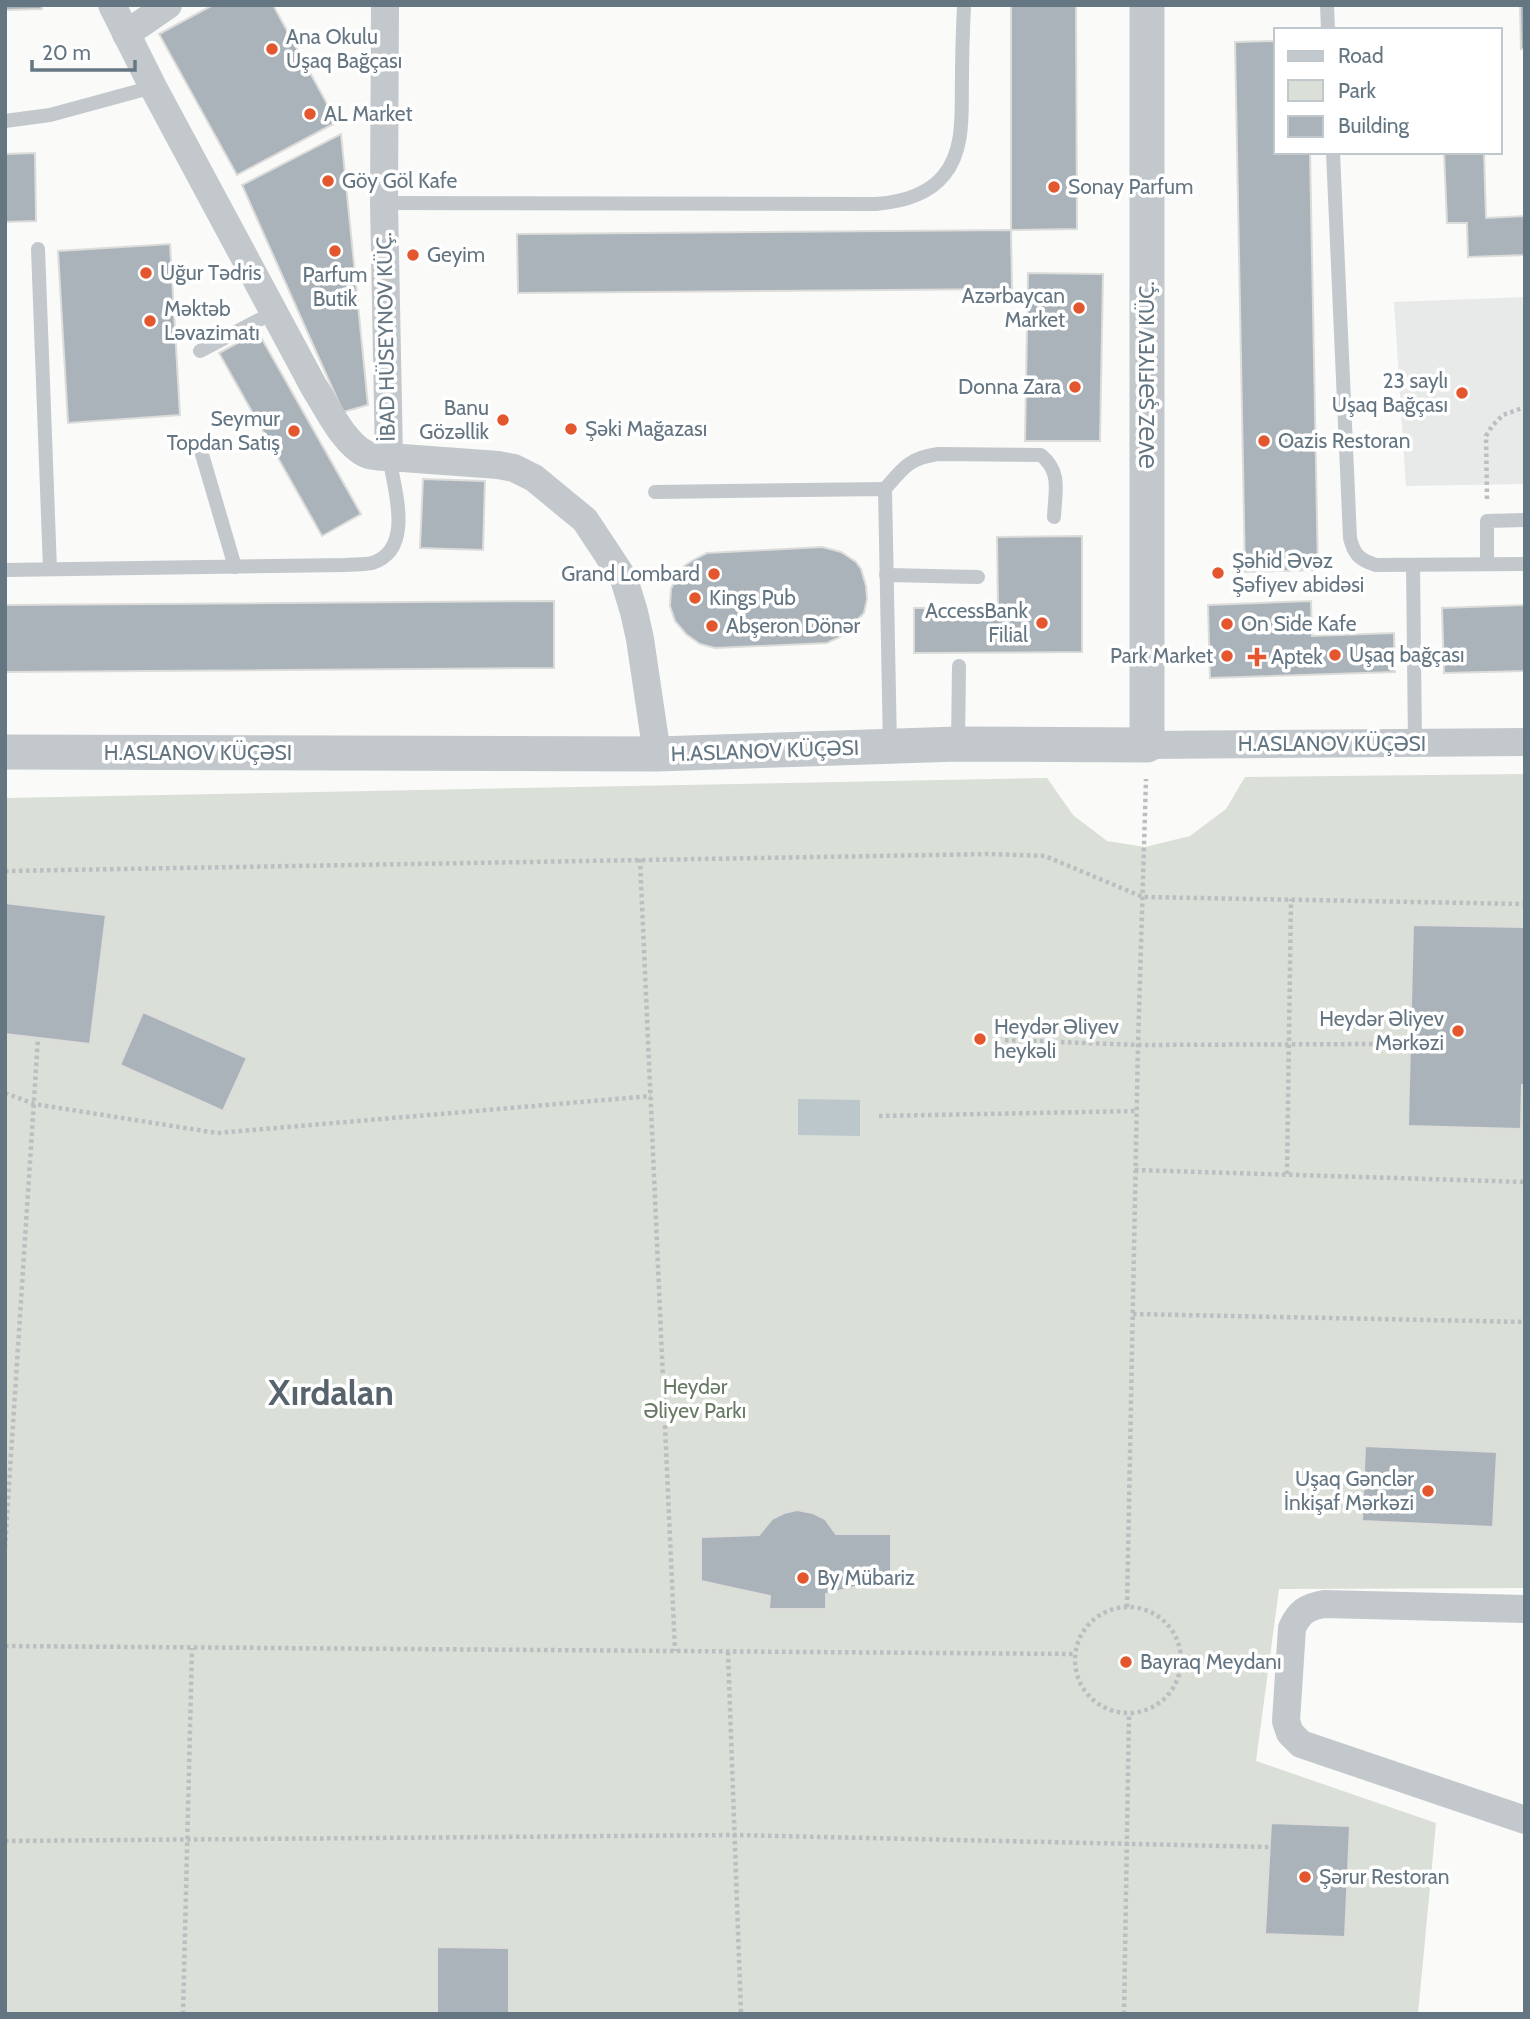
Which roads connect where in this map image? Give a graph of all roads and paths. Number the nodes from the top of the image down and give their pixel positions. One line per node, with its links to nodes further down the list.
1 (112, 5): 8 (street)
2 (169, 5): 8 (street)
3 (384, 5): 12 (street, İBAD HÜSEYNOV KÜÇ.)
4 (964, 5): 12 (lane)
5 (1147, 5): 36 (street, ƏVƏZ ŞƏFIYEV KÜÇ.)
6 (1327, 5): 7 (lane)
7 (1328, 28)
8 (126, 34): 9 (street)
9 (153, 87): 10 (lane); 14 (street)
10 (5, 121)
11 (1333, 154): 26 (lane)
12 (383, 203): 18 (street, İBAD HÜSEYNOV KÜÇ.)
13 (38, 250): 28 (lane)
14 (274, 312): 15 (lane); 18 (street)
15 (200, 351)
16 (1525, 407): 23 (path)
17 (199, 444): 27 (lane)
18 (388, 457): 27 (lane); 39 (street, İBAD HÜSEYNOV KÜÇ.)
19 (885, 489): 20 (lane); 21 (lane); 30 (lane)
20 (655, 492)
21 (1054, 516)
22 (1525, 520): 23 (lane)
23 (1488, 521): 24 (lane)
24 (1487, 564): 25 (lane); 26 (lane)
25 (1525, 564)
26 (1413, 565): 35 (lane)
27 (235, 566): 28 (lane)
28 (50, 569): 29 (lane)
29 (5, 570)
30 (886, 575): 31 (lane); 37 (lane)
31 (978, 578)
32 (959, 666): 34 (lane)
33 (1525, 742): 35 (street, H.ASLANOV KÜÇƏSI)
34 (958, 744): 36 (street, H.ASLANOV KÜÇƏSI); 37 (street, H.ASLANOV KÜÇƏSI)
35 (1416, 744): 36 (street, H.ASLANOV KÜÇƏSI)
36 (1147, 745): 42 (path)
37 (890, 747): 39 (street, H.ASLANOV KÜÇƏSI)
38 (5, 752): 39 (street, H.ASLANOV KÜÇƏSI)
39 (657, 754)
40 (640, 859): 41 (path); 42 (path); 51 (path)
41 (5, 870)
42 (1143, 897): 43 (path); 49 (path)
43 (1291, 899): 44 (path); 47 (path)
44 (1525, 904)
45 (38, 1038): 52 (path)
46 (1005, 1040): 49 (path)
47 (1288, 1044): 48 (path); 49 (path); 56 (path)
48 (1379, 1044)
49 (1138, 1045): 53 (path)
50 (5, 1093): 52 (path)
51 (651, 1096): 52 (path); 65 (path)
52 (34, 1104): 60 (path)
53 (1137, 1111): 54 (path); 55 (path)
54 (879, 1116)
55 (1135, 1170): 56 (path); 58 (path)
56 (1287, 1174): 57 (path)
57 (1525, 1182)
58 (1133, 1314): 59 (path); 61 (path)
59 (1525, 1322)
60 (5, 1548)
61 (1127, 1608): 67 (path); 68 (path)
62 (1525, 1609): 69 (street)
63 (5, 1646): 64 (path)
64 (192, 1648): 65 (path); 71 (path)
65 (676, 1651): 66 (path)
66 (728, 1652): 67 (path); 70 (path)
67 (1076, 1654): 68 (path)
68 (1129, 1713): 73 (path)
69 (1525, 1820)
70 (735, 1835): 71 (path); 73 (path); 76 (path)
71 (188, 1840): 72 (path); 75 (path)
72 (5, 1841)
73 (1127, 1843): 74 (path); 77 (path)
74 (1269, 1847)
75 (183, 2014)
76 (741, 2014)
77 (1124, 2014)

